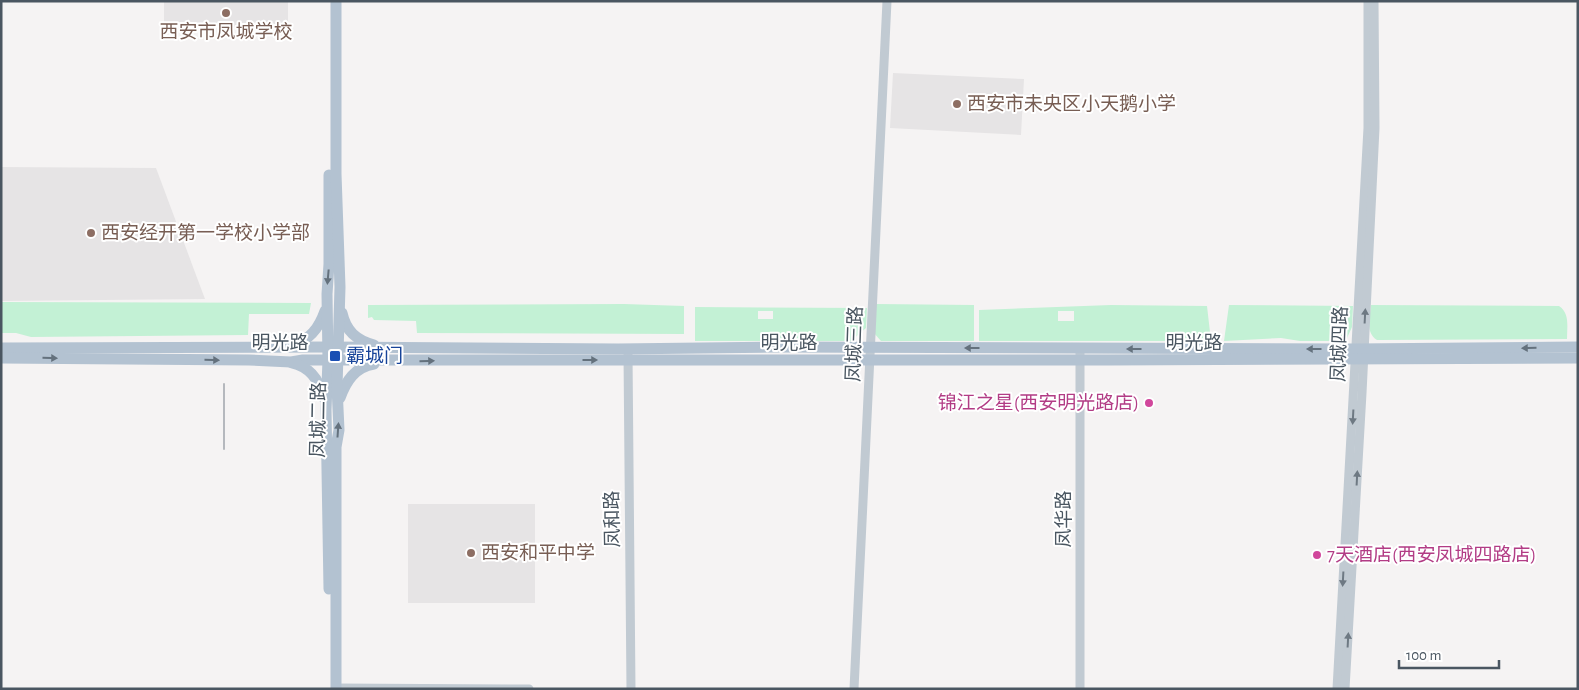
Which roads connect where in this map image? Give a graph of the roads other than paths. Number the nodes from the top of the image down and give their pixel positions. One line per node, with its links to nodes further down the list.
1 (329, 1): 7 (main road, 凤城二路, one-way to 7)
2 (336, 1): 6 (main road, 凤城二路)
3 (887, 1): 10 (street, 凤城三路)
4 (1368, 1): 15 (street, 凤城四路)
5 (1374, 1): 15 (street, 凤城四路, one-way to 5)
6 (340, 300): 9 (main road, 凤城二路); 13 (main road)
7 (326, 305): 8 (main road); 9 (main road, 凤城二路)
8 (281, 347): 9 (main road, 明光路); 12 (main road, 明光路)
9 (333, 347): 13 (main road, 明光路); 19 (main road, 凤城二路)
10 (871, 347): 14 (main road, 明光路); 16 (main road, 明光路, one-way to 10); 20 (street, 凤城三路)
11 (1578, 347): 15 (main road, 明光路, one-way to 15)
12 (1, 348)
13 (388, 348): 14 (main road, 明光路)
14 (628, 354): 20 (main road, 明光路); 22 (main road, 明光路, one-way to 14); 27 (street, 凤和路)
15 (1359, 354): 16 (main road, 明光路); 18 (main road, 明光路); 30 (street, 凤城四路, one-way to 30); 31 (street, 凤城四路, one-way to 15)
16 (1080, 355): 20 (main road, 明光路); 29 (street, 凤华路)
17 (1, 358): 21 (main road, 明光路, one-way to 21)
18 (1578, 358)
19 (333, 360): 21 (main road, 明光路); 22 (main road, 明光路); 23 (main road, 凤城二路); 24 (main road, 凤城二路)
20 (871, 361): 28 (street, 凤城三路)
21 (291, 362): 24 (main road)
22 (388, 362): 23 (main road)
23 (339, 405): 25 (main road, 凤城二路, one-way to 23)
24 (326, 410): 25 (main road, 凤城二路)
25 (333, 688): 26 (street)
26 (529, 689)
27 (631, 689)
28 (854, 689)
29 (1080, 689)
30 (1337, 689)
31 (1345, 689)

